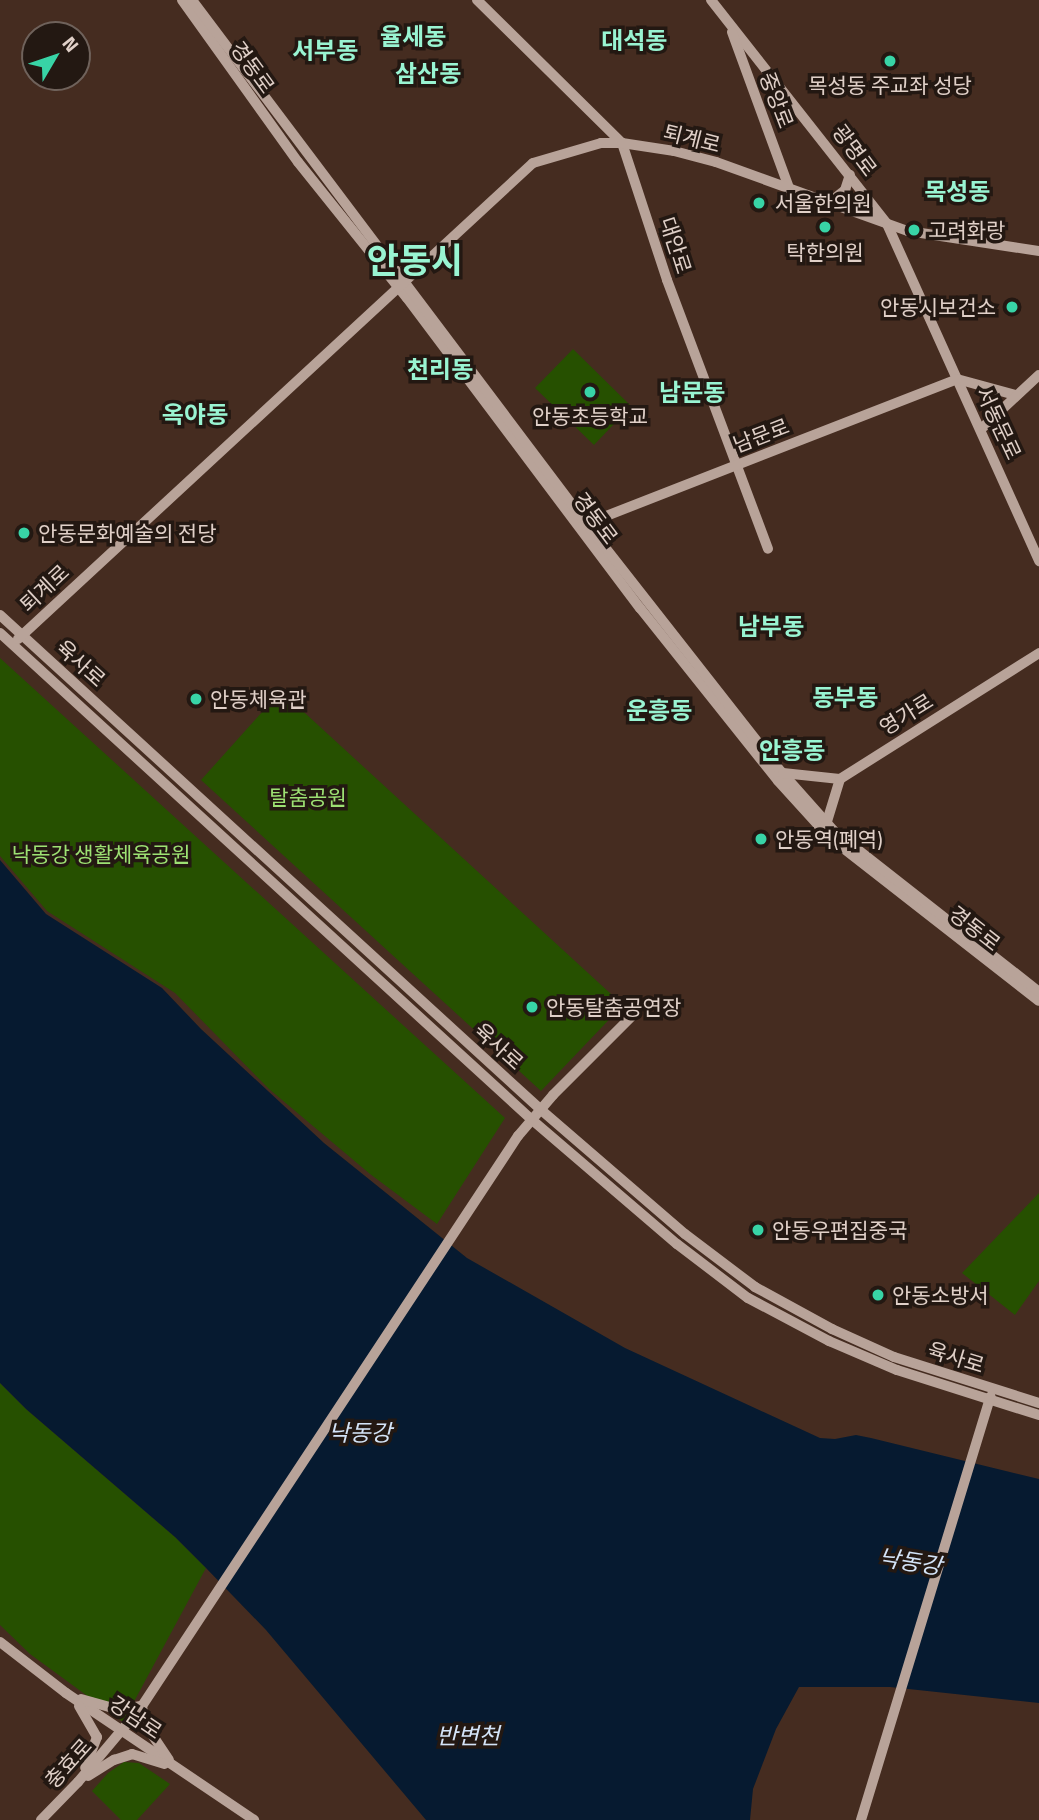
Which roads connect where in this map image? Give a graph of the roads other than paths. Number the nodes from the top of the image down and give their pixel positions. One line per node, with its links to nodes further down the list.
1 (182, 0): 12 (street, 경동로)
2 (192, 0): 12 (street, 경동로)
3 (477, 0): 6 (street, 대안로)
4 (711, 0): 5 (street, 광명로)
5 (730, 25): 7 (street, 광명로); 8 (street, 중앙로)
6 (622, 143): 8 (street, 퇴계로); 12 (street, 퇴계로); 17 (street, 대안로)
7 (850, 175): 9 (street); 10 (street, 광명로)
8 (789, 188): 9 (street, 퇴계로)
9 (830, 203): 10 (street, 퇴계로)
10 (887, 224): 11 (street, 퇴계로); 14 (street, 광명로)
11 (1039, 251)
12 (401, 284): 18 (street, 경동로); 23 (street, 퇴계로)
13 (1039, 375): 15 (street)
14 (957, 379): 15 (street); 16 (street, 서동문로); 17 (street, 남문로)
15 (1016, 395): 16 (street)
16 (981, 429): 20 (street, 서동문로)
17 (737, 465): 18 (street, 남문로); 19 (street, 대안로)
18 (582, 525): 26 (street, 경동로); 28 (street, 경동로)
19 (768, 549)
20 (1039, 561)
21 (0, 615): 23 (street, 육사로)
22 (0, 633): 24 (street, 육사로)
23 (22, 635): 24 (street, 퇴계로); 34 (street, 육사로)
24 (13, 645): 35 (street, 육사로)
25 (1039, 653): 27 (street, 영가로)
26 (783, 773): 27 (street); 28 (street, 경동로)
27 (840, 779): 28 (street)
28 (825, 827): 30 (street, 경동로)
29 (956, 913): 30 (street)
30 (947, 926): 31 (street, 경동로); 32 (street, 경동로)
31 (1039, 992)
32 (1039, 1001)
33 (635, 1013): 34 (street)
34 (540, 1109): 35 (street); 36 (street, 육사로)
35 (531, 1119): 37 (street, 육사로); 42 (street, 충효로)
36 (994, 1388): 37 (street); 38 (street, 육사로)
37 (990, 1400): 39 (street, 육사로); 48 (street)
38 (1039, 1403)
39 (1039, 1415)
40 (0, 1642): 41 (street, 강남로)
41 (66, 1693): 42 (street); 43 (street, 강남로); 45 (street)
42 (142, 1706): 43 (street, 충효로); 44 (street)
43 (123, 1731): 44 (street, 강남로); 45 (street, 충효로)
44 (174, 1767): 45 (street); 47 (street, 강남로)
45 (78, 1782): 46 (street, 충효로)
46 (41, 1820)
47 (254, 1820)
48 (861, 1820)

